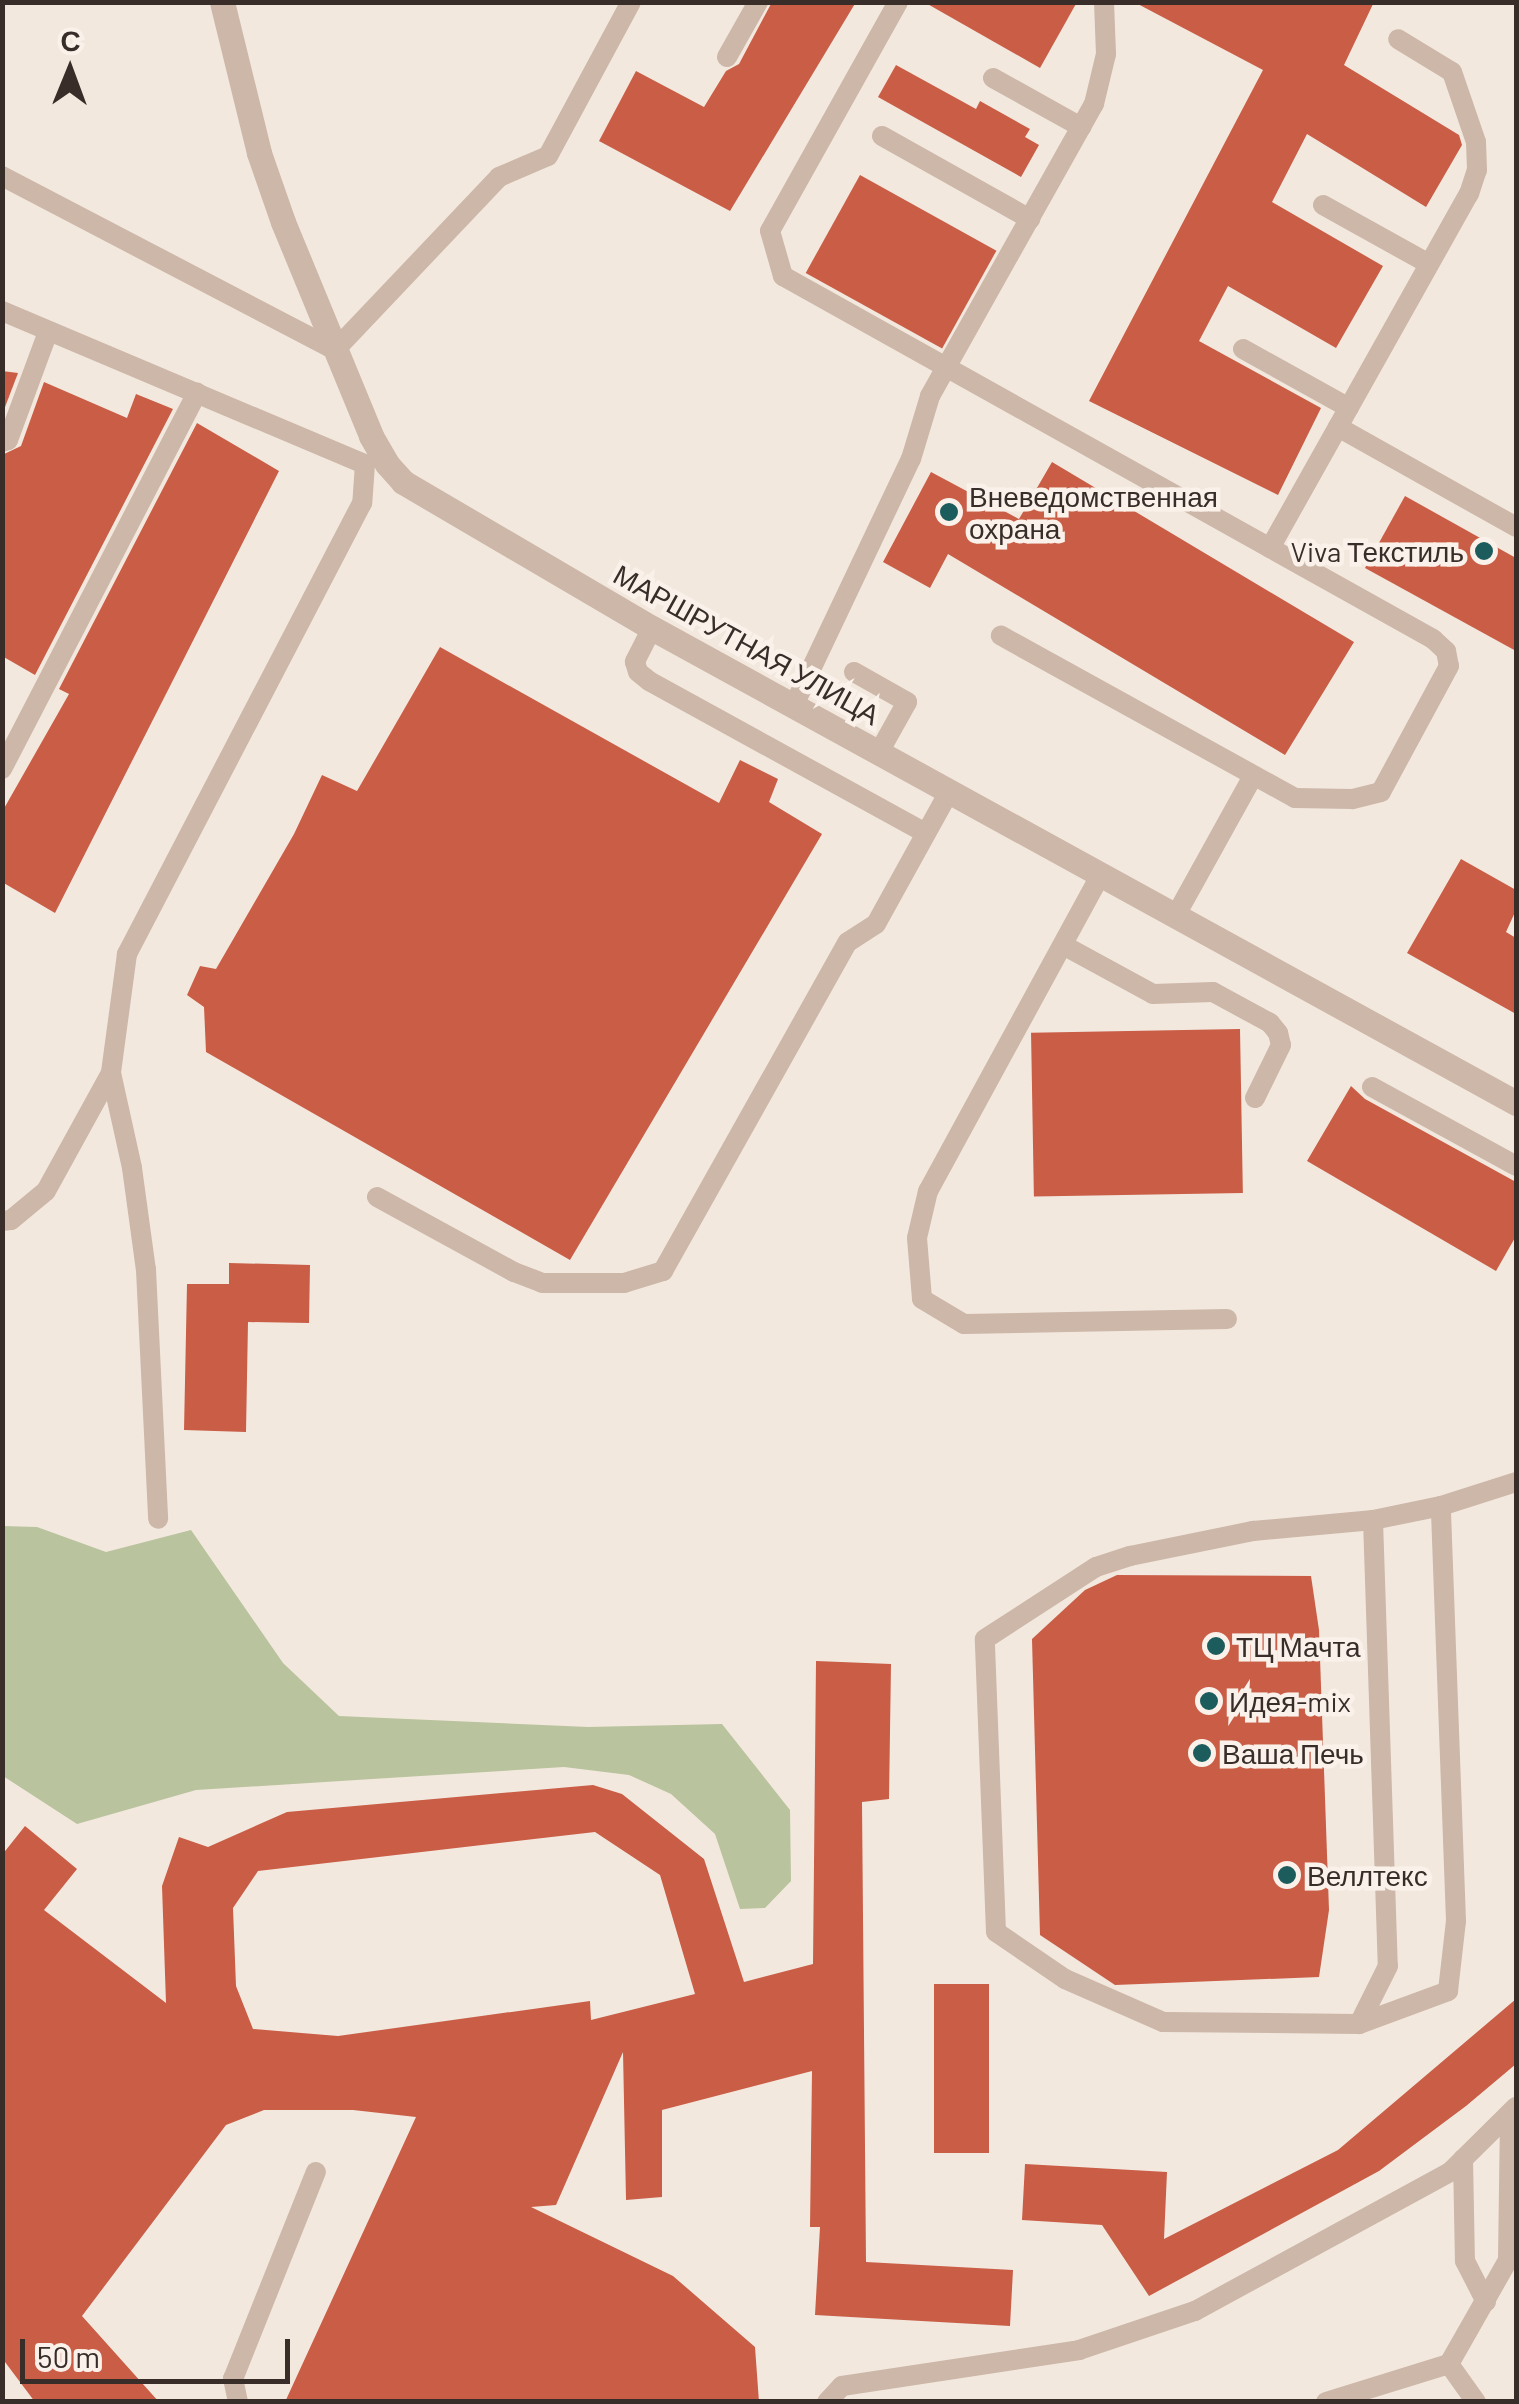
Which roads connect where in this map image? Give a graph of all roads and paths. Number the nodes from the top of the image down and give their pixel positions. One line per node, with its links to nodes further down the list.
1 (222, 2): 18 (street, МАРШРУТНАЯ УЛИЦА)
2 (631, 2): 18 (lane)
3 (758, 2): 7 (lane)
4 (898, 2): 19 (lane)
5 (1104, 2): 9 (lane)
6 (1398, 39): 14 (lane)
7 (727, 57)
8 (993, 78): 9 (lane)
9 (1081, 127): 13 (lane)
10 (882, 136): 13 (lane)
11 (2, 176): 18 (lane)
12 (1324, 205): 14 (lane)
13 (1030, 218): 19 (lane)
14 (1430, 264): 21 (lane)
15 (3, 313): 16 (lane)
16 (48, 332): 20 (lane); 23 (lane)
17 (1243, 348): 21 (lane)
18 (334, 350): 24 (street, МАРШРУТНАЯ УЛИЦА)
19 (946, 367): 26 (lane); 30 (lane)
20 (197, 394): 24 (lane); 32 (lane)
21 (1349, 408): 22 (lane)
22 (1338, 427): 25 (lane); 26 (lane)
23 (2, 442)
24 (374, 460): 27 (street, МАРШРУТНАЯ УЛИЦА); 39 (lane)
25 (1516, 528)
26 (1270, 548): 33 (lane)
27 (652, 628): 30 (street, МАРШРУТНАЯ УЛИЦА); 35 (lane)
28 (1002, 636): 33 (lane)
29 (854, 672): 31 (lane)
30 (794, 705): 31 (street, МАРШРУТНАЯ УЛИЦА)
31 (879, 752): 34 (street, МАРШРУТНАЯ УЛИЦА)
32 (2, 769)
33 (1253, 776): 37 (lane)
34 (950, 790): 35 (lane); 36 (street, МАРШРУТНАЯ УЛИЦА)
35 (926, 833): 44 (lane)
36 (1102, 874): 37 (street, МАРШРУТНАЯ УЛИЦА); 38 (lane)
37 (1176, 914): 42 (street, МАРШРУТНАЯ УЛИЦА)
38 (1063, 944): 41 (lane); 46 (lane)
39 (111, 1073): 45 (lane); 49 (lane)
40 (1372, 1087): 43 (lane)
41 (1255, 1098)
42 (1516, 1103)
43 (1516, 1166)
44 (377, 1197)
45 (2, 1222)
46 (1227, 1319)
47 (1516, 1482): 48 (lane)
48 (1441, 1506): 50 (lane); 51 (lane)
49 (158, 1520)
50 (1373, 1520): 51 (lane); 51 (lane)
51 (1359, 2024)
52 (1513, 2111): 53 (lane); 55 (lane)
53 (1464, 2159): 55 (lane); 58 (lane)
54 (316, 2172): 57 (lane)
55 (1486, 2302): 56 (lane)
56 (1449, 2364): 59 (lane); 60 (lane)
57 (238, 2402)
58 (827, 2402)
59 (1326, 2402)
60 (1476, 2402)

